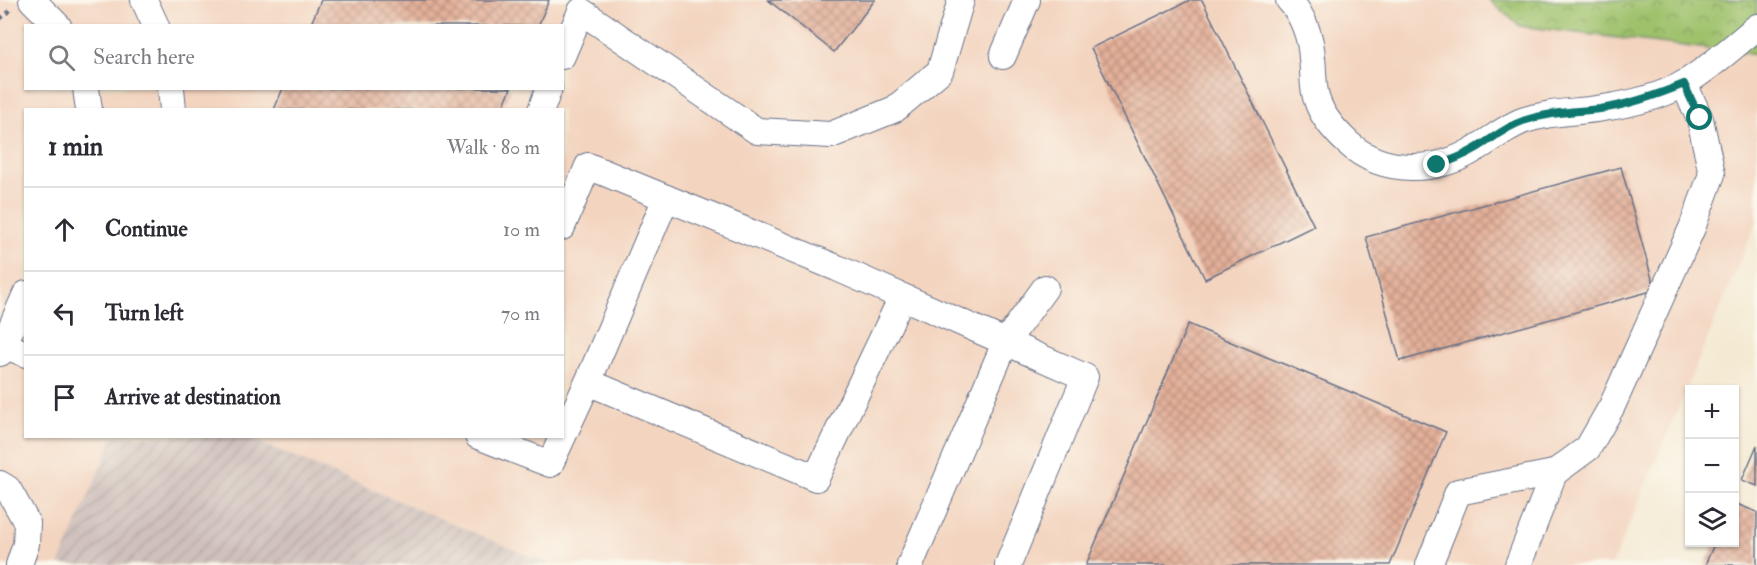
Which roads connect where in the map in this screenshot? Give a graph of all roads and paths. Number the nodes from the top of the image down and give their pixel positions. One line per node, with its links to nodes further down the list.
1 (32, 0): 6 (street)
2 (144, 0): 7 (street)
3 (961, 0): 9 (street)
4 (1027, 0): 10 (street)
5 (1289, 0): 11 (street)
6 (56, 24)
7 (155, 24)
8 (1757, 27): 11 (street)
9 (564, 51)
10 (1003, 56)
11 (1684, 84): 29 (street)
12 (86, 90): 15 (street)
13 (171, 90): 16 (street)
14 (548, 90): 17 (street)
15 (89, 108)
16 (172, 108)
17 (542, 108)
18 (666, 198): 19 (street); 21 (street); 25 (street)
19 (564, 222)
20 (1045, 288): 23 (street)
21 (902, 297): 23 (street); 25 (street)
22 (24, 301): 24 (street)
23 (1005, 343): 32 (street); 33 (street)
24 (10, 351)
25 (588, 382): 26 (street)
26 (564, 434)
27 (483, 438): 28 (street)
28 (562, 438)
29 (1554, 473): 34 (street); 35 (street)
30 (0, 484): 31 (street)
31 (19, 565)
32 (910, 565)
33 (1008, 565)
34 (1429, 565)
35 (1518, 565)

